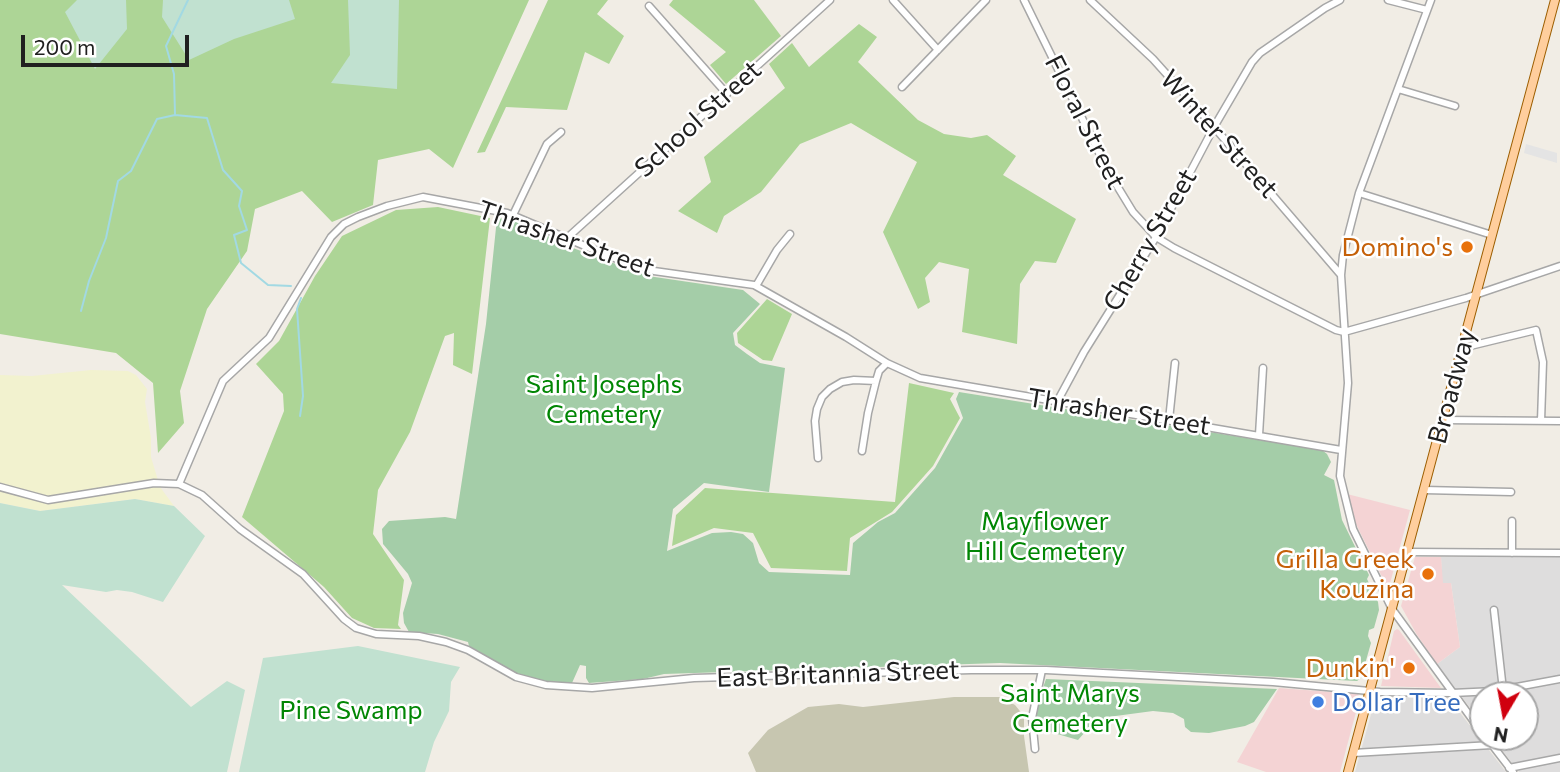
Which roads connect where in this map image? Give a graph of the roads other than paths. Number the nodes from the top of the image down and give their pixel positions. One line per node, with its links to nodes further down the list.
1 (831, 0): 15 (street, School Street)
2 (893, 0): 12 (street)
3 (986, 0): 12 (street)
4 (1024, 0): 23 (street, Floral Street)
5 (1090, 0): 17 (street, Winter Street)
6 (1340, 0): 17 (street, Cherry Street)
7 (1388, 0): 11 (street)
8 (1431, 0): 11 (street)
9 (1555, 0): 22 (main road, Broadway)
10 (649, 6): 15 (street)
11 (1427, 10): 14 (street)
12 (938, 50): 13 (street)
13 (902, 87)
14 (1398, 89): 16 (street); 19 (street)
15 (727, 94): 24 (street, School Street)
16 (1455, 106)
17 (1214, 127): 23 (street, Cherry Street); 26 (street, Winter Street)
18 (561, 132): 20 (street)
19 (1359, 193): 22 (street); 26 (street)
20 (513, 215): 24 (street, Thrasher Street); 44 (street, Thrasher Street)
21 (790, 234): 27 (street)
22 (1492, 235): 28 (main road, Broadway)
23 (1156, 237): 29 (street, Floral Street); 35 (street, Cherry Street)
24 (567, 238): 27 (street, Thrasher Street)
25 (1560, 266): 28 (street)
26 (1341, 275): 29 (street)
27 (756, 286): 31 (street, Thrasher Street)
28 (1476, 294): 29 (street); 30 (main road, Broadway)
29 (1344, 332): 41 (street)
30 (1462, 348): 37 (main road, Broadway); 38 (street)
31 (887, 363): 34 (street); 35 (street, Thrasher Street)
32 (1175, 363): 36 (street)
33 (1263, 368): 40 (street)
34 (876, 381): 42 (street); 43 (street)
35 (1057, 402): 36 (street, Thrasher Street)
36 (1169, 420): 40 (street, Thrasher Street)
37 (1443, 420): 38 (street); 46 (main road, Broadway)
38 (1541, 421): 39 (street)
39 (1560, 421)
40 (1259, 435): 41 (street, Thrasher Street)
41 (1340, 450): 52 (street)
42 (862, 451)
43 (818, 458)
44 (179, 484): 45 (street); 54 (street, East Britannia Street)
45 (0, 486)
46 (1424, 490): 47 (street); 49 (main road, Broadway)
47 (1511, 492)
48 (1513, 522): 50 (street)
49 (1408, 552): 50 (street); 52 (main road, Broadway)
50 (1512, 553): 51 (street)
51 (1560, 553)
52 (1392, 609): 58 (main road, Broadway); 60 (street)
53 (1494, 610): 56 (street)
54 (1042, 670): 58 (street, East Britannia Street); 63 (street)
55 (1560, 679): 57 (street, East Britannia Street)
56 (1502, 681)
57 (1539, 683)
58 (1370, 690): 60 (street, East Britannia Street); 65 (main road, Broadway)
59 (1469, 692): 60 (street, East Britannia Street)
60 (1452, 693): 61 (street)
61 (1469, 715)
62 (1469, 746): 65 (street)
63 (1035, 749)
64 (1497, 751): 67 (street)
65 (1353, 753): 68 (main road, Broadway)
66 (1560, 758): 67 (street)
67 (1511, 770)
68 (1348, 772)

